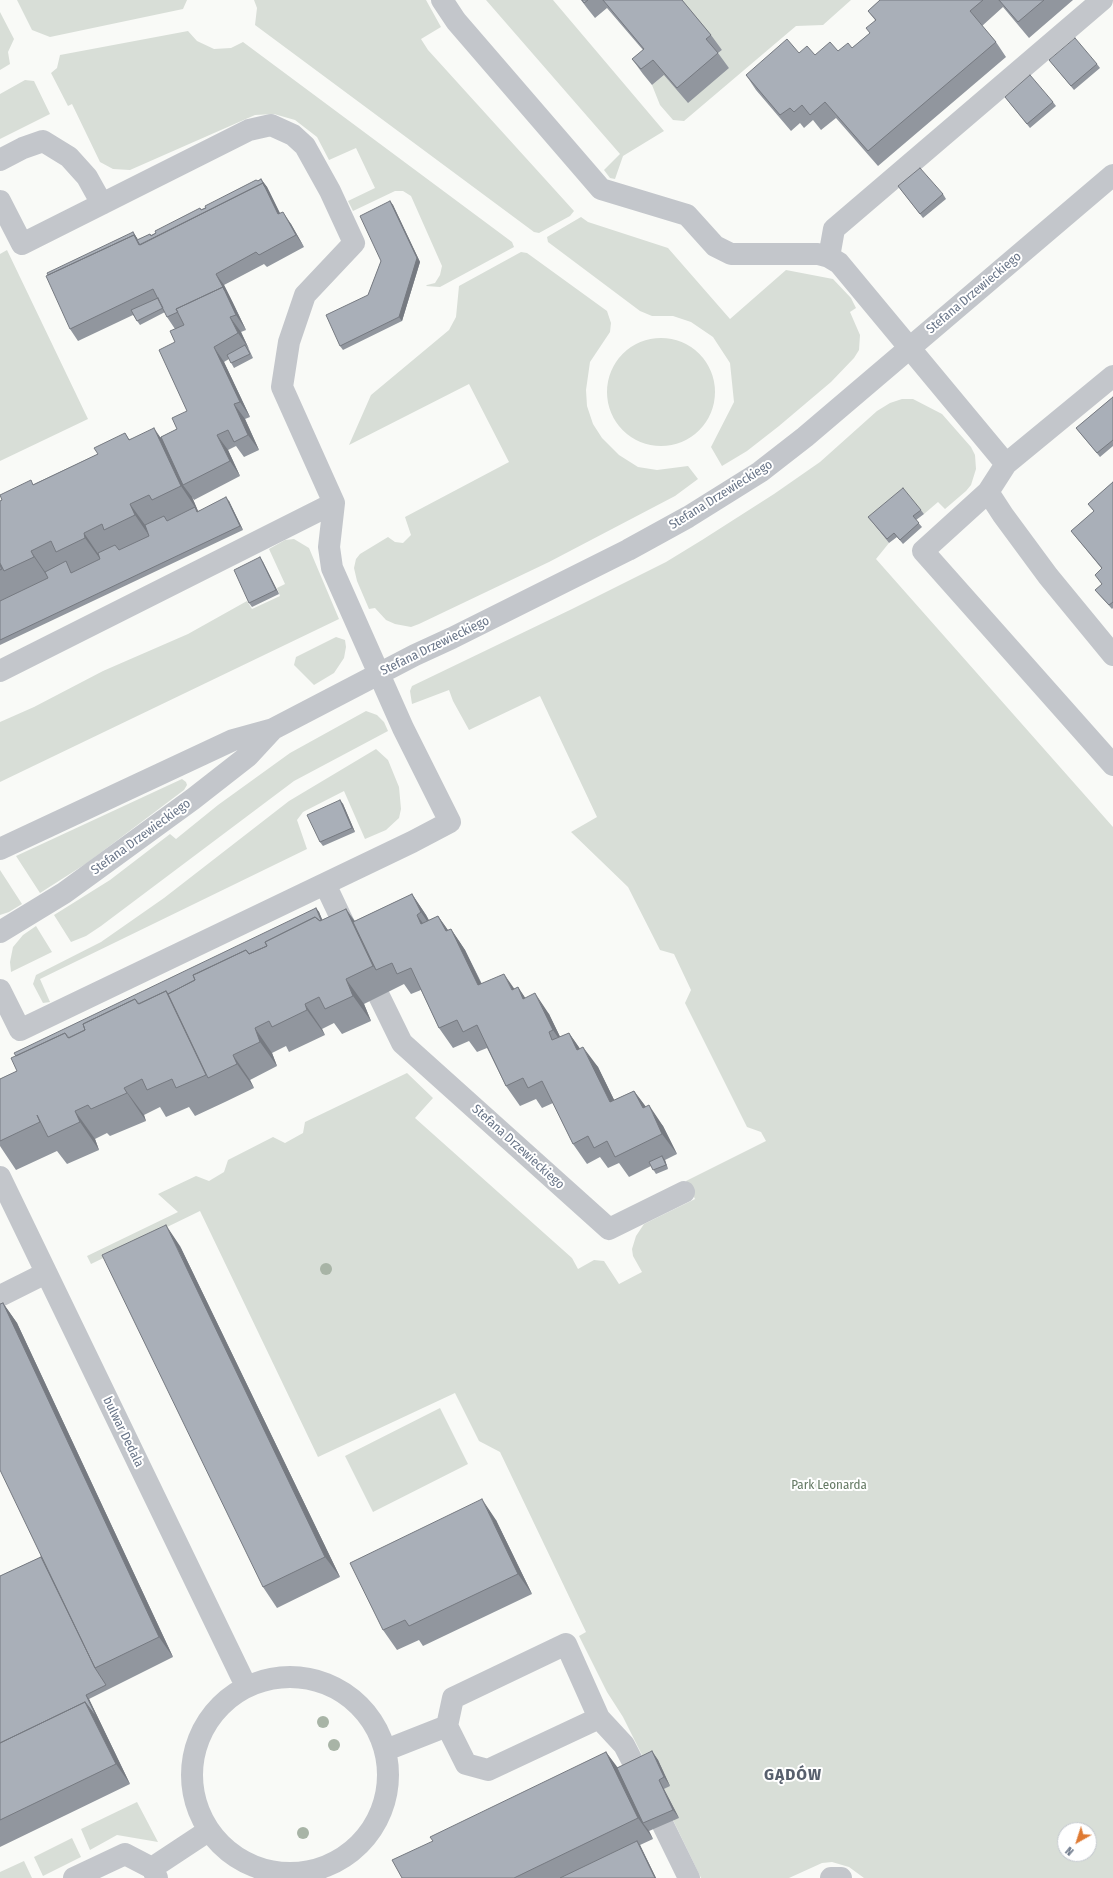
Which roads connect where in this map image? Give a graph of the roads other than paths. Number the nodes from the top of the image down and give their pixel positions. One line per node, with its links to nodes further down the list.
1 (442, 0): 7 (street)
2 (1102, 0): 7 (street)
3 (0, 160): 6 (street)
4 (1113, 175): 8 (street, Stefana Drzewieckiego)
5 (0, 201): 6 (street)
6 (102, 204): 12 (street)
7 (829, 257): 8 (street)
8 (910, 348): 10 (street); 15 (street, Stefana Drzewieckiego)
9 (1113, 376): 10 (street)
10 (1006, 464): 11 (street)
11 (988, 492): 13 (street); 17 (street)
12 (334, 503): 14 (street); 15 (street)
13 (1113, 655)
14 (0, 671)
15 (378, 674): 16 (street, Stefana Drzewieckiego); 19 (street)
16 (273, 729): 18 (street, Stefana Drzewieckiego); 20 (street, Stefana Drzewieckiego)
17 (1113, 765)
18 (0, 849)
19 (325, 884): 21 (street); 22 (street)
20 (0, 932)
21 (351, 939)
22 (0, 990)
23 (379, 996): 25 (street, Stefana Drzewieckiego)
24 (0, 1177): 26 (street, bulwar Dedala)
25 (684, 1192)
26 (46, 1273): 27 (street); 28 (street, bulwar Dedala)
27 (0, 1296)
28 (246, 1686): 31 (street); 34 (street)
29 (600, 1718): 30 (street); 30 (street); 32 (street)
30 (446, 1726): 31 (street)
31 (386, 1750): 35 (street)
32 (636, 1770)
33 (663, 1825): 38 (street)
34 (208, 1831): 35 (street); 36 (street)
35 (337, 1871)
36 (154, 1873): 37 (street)
37 (74, 1878)
38 (689, 1878)
39 (831, 1878): 40 (street)
40 (841, 1878)

